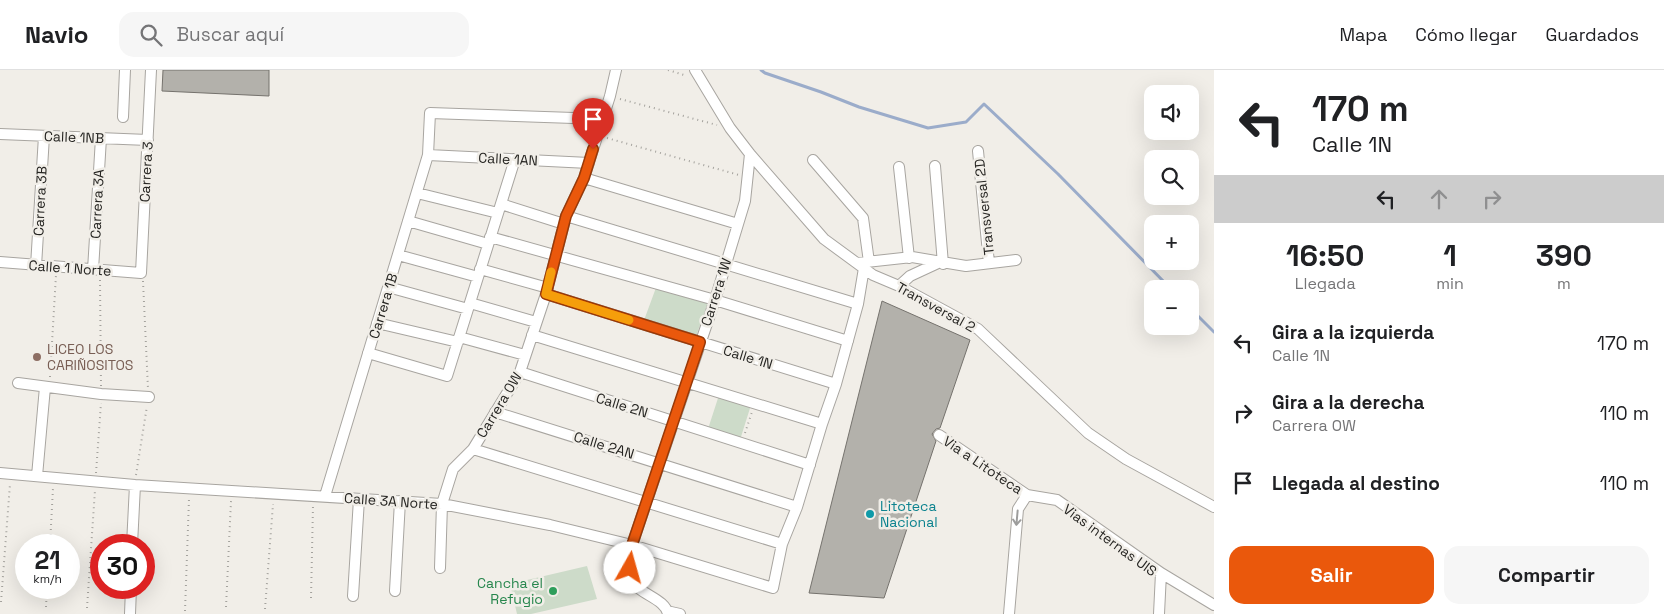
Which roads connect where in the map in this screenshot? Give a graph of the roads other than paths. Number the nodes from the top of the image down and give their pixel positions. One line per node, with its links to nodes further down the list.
1 (124, 70): 5 (street)
2 (151, 70): 10 (street, Carrera 3)
3 (616, 70): 6 (street, Carrera 0W)
4 (697, 75): 12 (street, Transversal 2)
5 (123, 117)
6 (603, 119): 13 (street, Carrera 1B); 16 (street, Carrera 0W)
7 (0, 134): 8 (street, Calle 1NB)
8 (44, 136): 9 (street, Calle 1NB); 35 (street, Carrera 3B)
9 (101, 138): 10 (street, Calle 1NB); 36 (street, Carrera 3A)
10 (148, 140): 37 (street, Carrera 3)
11 (978, 151): 32 (street, Transversal 2D)
12 (750, 154): 24 (street, Carrera 1W); 34 (street, Transversal 2)
13 (428, 155): 14 (street, Calle 1AN); 20 (street, Carrera 1B)
14 (515, 159): 16 (street, Calle 1AN); 21 (street)
15 (813, 160): 34 (street)
16 (589, 163): 19 (street, Carrera 0W)
17 (935, 166): 31 (street)
18 (899, 167): 28 (street)
19 (584, 178): 22 (street, Carrera 0W); 24 (street)
20 (417, 193): 21 (street); 23 (street, Carrera 1B)
21 (499, 209): 22 (street); 25 (street)
22 (565, 220): 27 (street, Carrera 0W); 33 (street)
23 (408, 221): 25 (street); 26 (street, Carrera 1B)
24 (738, 224): 33 (street, Carrera 1W)
25 (489, 241): 27 (street); 38 (street)
26 (398, 255): 38 (street, Calle 1N); 40 (street, Carrera 1B)
27 (555, 255): 41 (street, Carrera 0W); 42 (street)
28 (909, 258): 31 (street); 34 (street)
29 (1016, 260): 32 (street)
30 (0, 262): 35 (street, Calle 1 Norte)
31 (941, 263): 32 (street); 39 (street)
32 (990, 263)
33 (726, 264): 42 (street, Carrera 1W); 43 (street)
34 (863, 264): 39 (street, Transversal 2); 43 (street)
35 (36, 266): 36 (street, Calle 1 Norte)
36 (96, 270): 37 (street, Calle 1 Norte)
37 (141, 273)
38 (479, 273): 41 (street, Calle 1N); 44 (street)
39 (899, 286): 76 (street, Transversal 2)
40 (388, 287): 44 (street); 46 (street, Carrera 1B)
41 (547, 291): 45 (street, Carrera 0W); 50 (street, Calle 1N)
42 (715, 300): 49 (street); 50 (street, Carrera 1W)
43 (858, 304): 49 (street)
44 (469, 306): 45 (street); 48 (street)
45 (536, 322): 47 (street, Carrera 0W)
46 (377, 323): 48 (street); 51 (street, Carrera 1B)
47 (532, 335): 52 (street, Carrera 0W); 54 (street)
48 (458, 339): 51 (street); 52 (street)
49 (848, 341): 56 (street)
50 (700, 342): 54 (street, Carrera 1W); 56 (street, Calle 1N)
51 (368, 353): 70 (street, Carrera 1B)
52 (525, 355): 53 (street, Carrera 0W)
53 (520, 372): 59 (street, Carrera 0W); 60 (street, Calle 2N)
54 (687, 381): 60 (street, Carrera 1W); 61 (street)
55 (18, 383): 57 (street)
56 (836, 384): 61 (street)
57 (47, 387): 58 (street); 67 (street)
58 (148, 397)
59 (496, 412): 63 (street, Carrera 0W); 64 (street, Calle 2AN)
60 (674, 421): 64 (street, Carrera 1W); 65 (street, Calle 2N)
61 (822, 424): 65 (street)
62 (939, 435): 69 (street, Via a Litoteca)
63 (473, 449): 73 (street); 74 (street, Carrera 0W)
64 (660, 462): 73 (street, Carrera 1W); 75 (street, Calle 2AN)
65 (810, 465): 75 (street)
66 (5, 474): 67 (street, Calle 3A Norte)
67 (36, 476): 68 (street, Calle 3A Norte)
68 (135, 485): 70 (street, Calle 3A Norte); 77 (street)
69 (1027, 494): 81 (street, Vias internas UIS); 89 (street, one-way to 89)
70 (324, 496): 71 (street, Calle 3A Norte)
71 (359, 499): 72 (street, Calle 3A Norte); 83 (street)
72 (400, 501): 74 (street, Calle 3A Norte); 82 (street)
73 (648, 502): 78 (street); 79 (street, Carrera 1W)
74 (442, 504): 79 (street, Calle 3A Norte); 80 (street, Carrera 0W)
75 (797, 506): 78 (street)
76 (1214, 507)
77 (133, 534)
78 (782, 544): 79 (street, Calle 3A Norte)
79 (632, 545): 87 (street, Carrera 1W)
80 (440, 568)
81 (1160, 573): 85 (street); 90 (street, Vias internas UIS)
82 (395, 591)
83 (352, 596)
84 (131, 599): 86 (street)
85 (1214, 605)
86 (130, 614)
87 (668, 614): 88 (street)
88 (680, 614)
89 (1009, 614)
90 (1159, 614)

